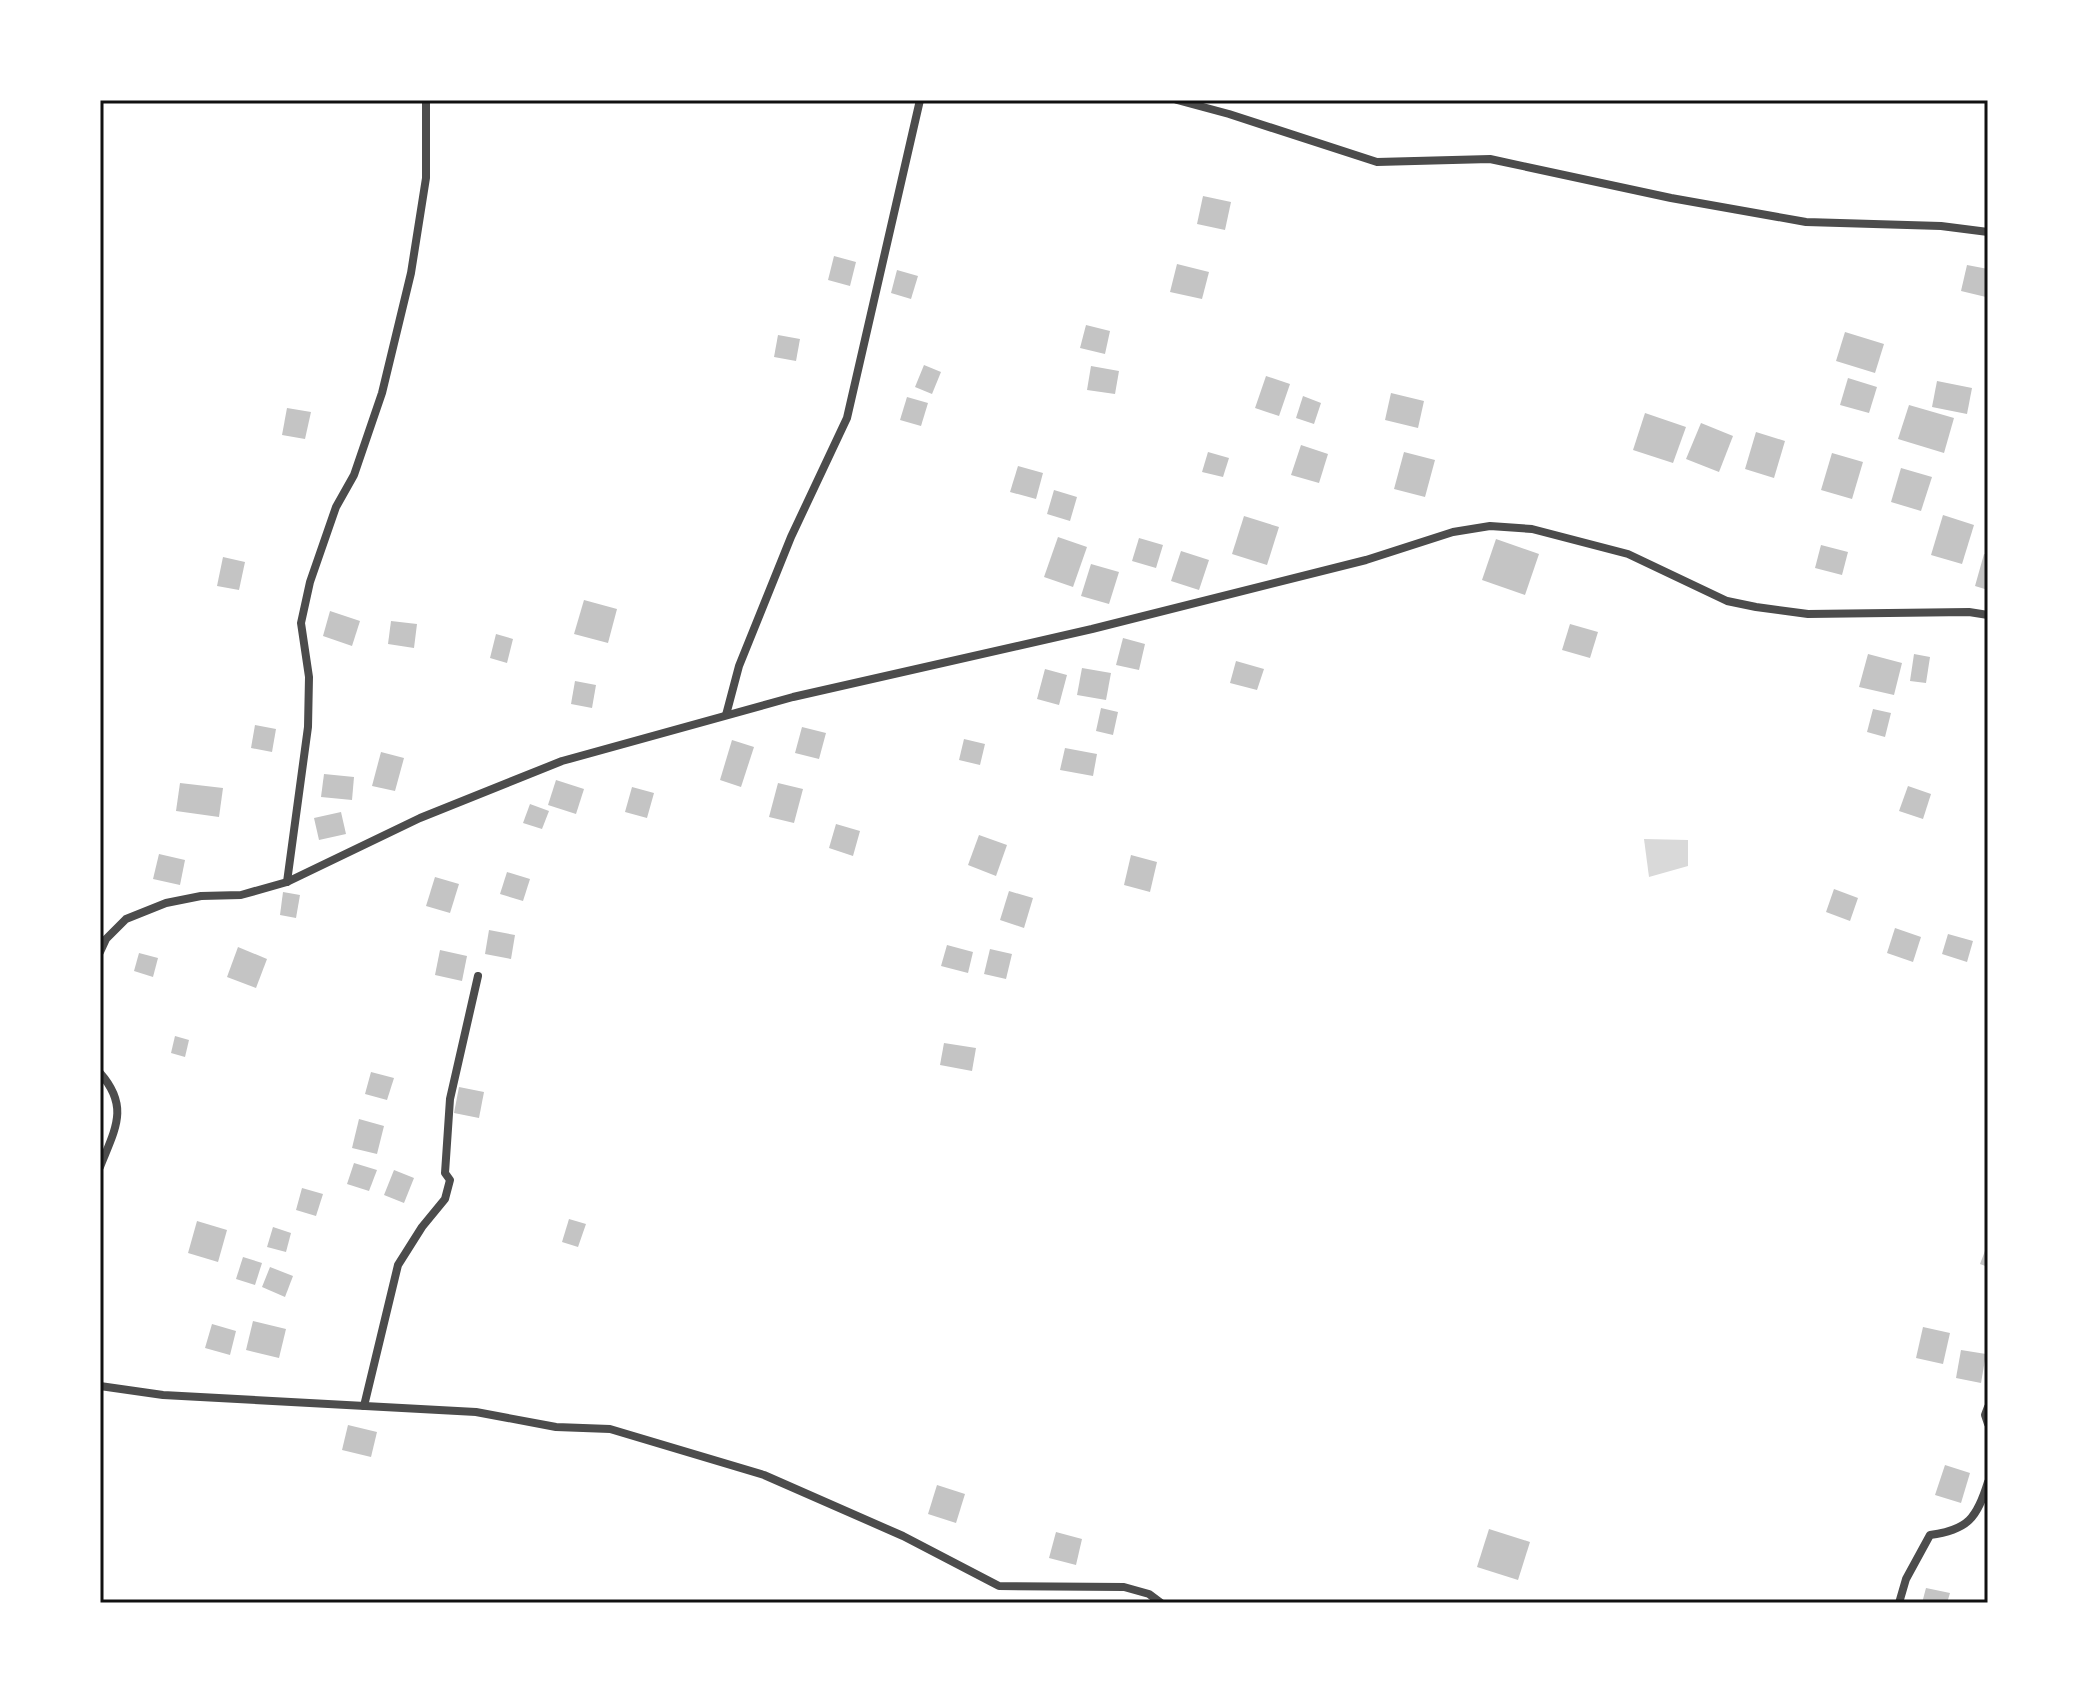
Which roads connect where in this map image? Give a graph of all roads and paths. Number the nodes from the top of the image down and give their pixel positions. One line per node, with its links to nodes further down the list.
1 (426, 100): 7 (street)
2 (920, 100): 6 (street)
3 (1177, 100): 4 (street)
4 (1988, 232)
5 (1988, 615): 6 (street)
6 (726, 715): 7 (street)
7 (287, 882): 8 (street)
8 (100, 952)
9 (478, 976): 13 (street)
10 (100, 1073): 11 (street)
11 (100, 1167)
12 (100, 1386): 13 (street)
13 (364, 1406): 17 (street)
14 (1988, 1407): 15 (street)
15 (1988, 1424)
16 (1988, 1482): 18 (street)
17 (1161, 1603)
18 (1899, 1603)

